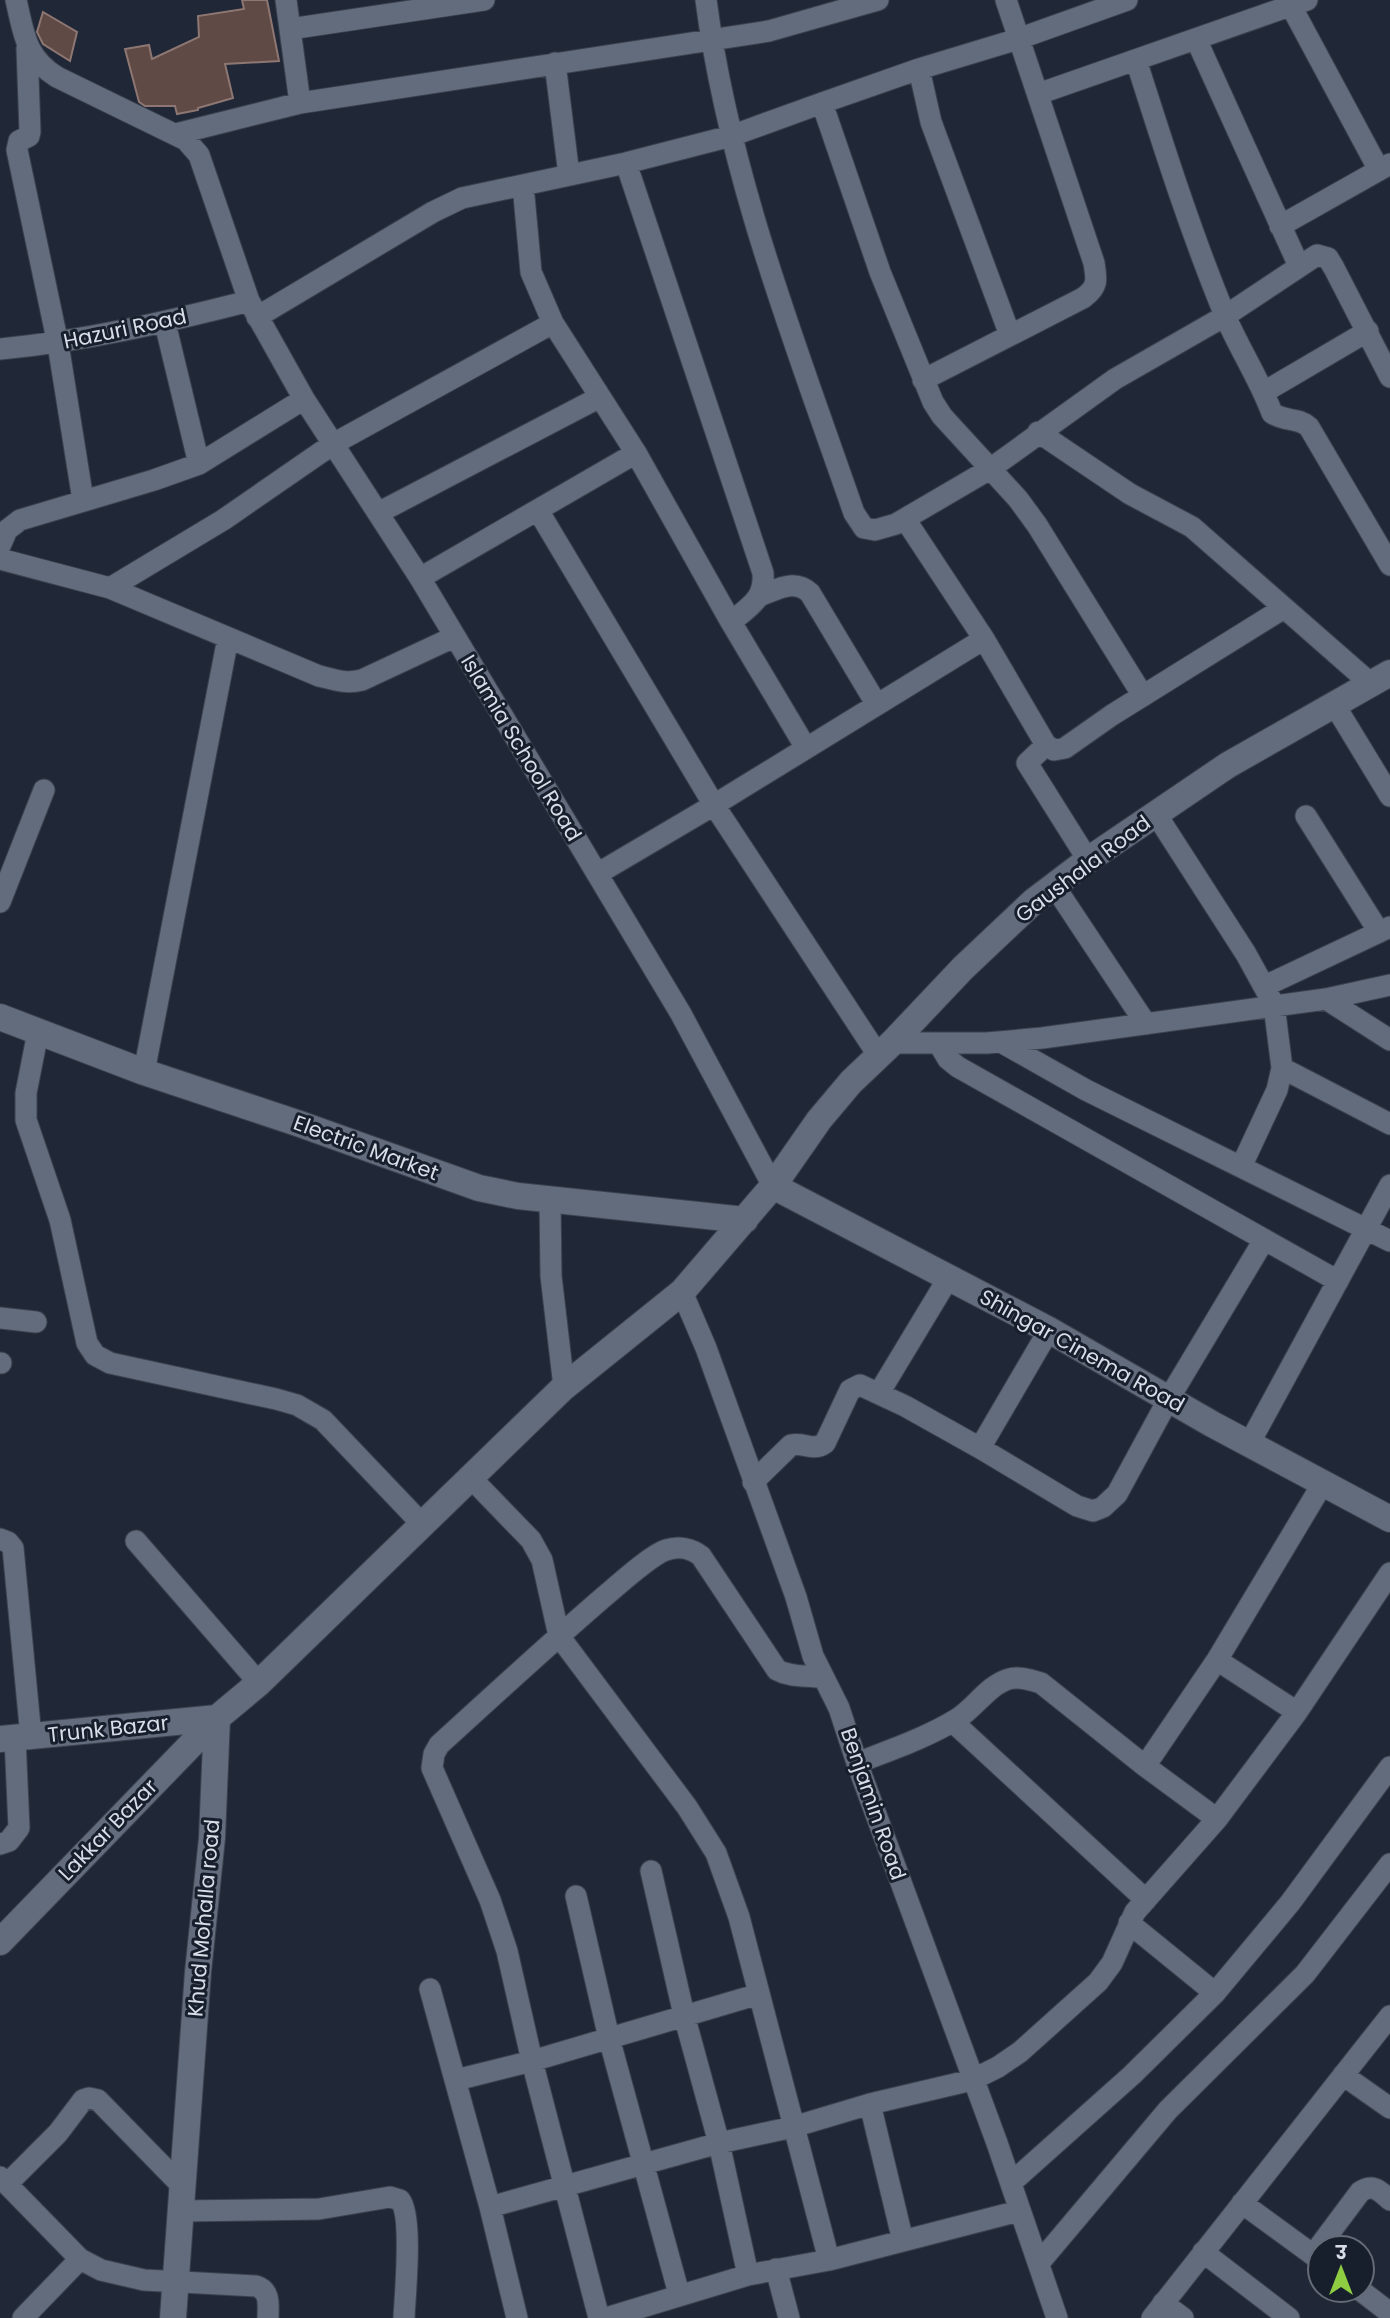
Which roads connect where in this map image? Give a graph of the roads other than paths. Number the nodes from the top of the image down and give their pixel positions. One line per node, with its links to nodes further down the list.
1 (16, 0): 13 (street)
2 (286, 0): 9 (street)
3 (480, 0): 9 (street)
4 (706, 0): 10 (street)
5 (878, 0): 10 (street)
6 (1006, 0): 11 (street)
7 (1127, 0): 11 (street, Hazuri Road)
8 (1299, 3): 12 (street); 23 (street)
9 (290, 29): 18 (street)
10 (711, 39): 15 (street); 21 (street)
11 (1018, 39): 16 (street, Hazuri Road); 17 (street)
12 (1196, 39): 14 (street); 26 (street)
13 (27, 48): 20 (street, Islamia School Road); 34 (street)
14 (1136, 61): 17 (street); 29 (street)
15 (555, 63): 18 (street); 24 (street)
16 (919, 69): 19 (street, Hazuri Road); 33 (street)
17 (1038, 94): 33 (street)
18 (300, 103): 20 (street)
19 (821, 103): 21 (street, Hazuri Road); 37 (street)
20 (176, 134): 28 (street, Islamia School Road)
21 (731, 136): 22 (street, Hazuri Road); 49 (street)
22 (626, 163): 24 (street, Hazuri Road); 55 (street)
23 (1384, 167): 26 (street)
24 (569, 175): 25 (street, Hazuri Road)
25 (523, 185): 28 (street, Hazuri Road); 31 (street)
26 (1280, 226): 27 (street)
27 (1299, 266): 29 (street); 32 (street)
28 (253, 309): 30 (street, Hazuri Road); 40 (street, Islamia School Road)
29 (1225, 316): 38 (street); 41 (street)
30 (165, 323): 34 (street, Hazuri Road); 44 (street)
31 (553, 323): 39 (street); 42 (street)
32 (1368, 331): 36 (street); 38 (street)
33 (1010, 335): 37 (street)
34 (58, 344): 35 (street, Hazuri Road); 46 (street)
35 (0, 349)
36 (1390, 377)
37 (923, 380): 45 (street)
38 (1264, 392): 52 (street)
39 (600, 397): 43 (street); 48 (street)
40 (304, 399): 42 (street, Islamia School Road); 44 (street)
41 (1038, 432): 45 (street); 56 (street)
42 (333, 444): 48 (street, Islamia School Road); 54 (street)
43 (636, 453): 47 (street); 57 (street)
44 (199, 464): 46 (street)
45 (990, 469): 49 (street); 62 (street)
46 (83, 500): 50 (street)
47 (538, 512): 53 (street); 69 (street)
48 (378, 513): 53 (street, Islamia School Road)
49 (905, 519): 60 (street)
50 (0, 546)
51 (0, 559): 54 (street)
52 (1390, 565)
53 (420, 578): 58 (street, Islamia School Road)
54 (110, 589): 59 (street)
55 (760, 596): 57 (street); 64 (street)
56 (1284, 608): 61 (street); 62 (street)
57 (731, 622): 66 (street)
58 (454, 637): 59 (street); 73 (street, Islamia School Road)
59 (228, 638): 88 (street)
60 (984, 639): 64 (street); 65 (street)
61 (1380, 678): 63 (street, Gaushala Road)
62 (1143, 696): 65 (street)
63 (1334, 704): 68 (street); 70 (street, Gaushala Road)
64 (877, 705): 66 (street)
65 (1046, 745): 72 (street)
66 (806, 748): 69 (street)
67 (44, 790): 75 (street)
68 (1390, 796)
69 (714, 805): 73 (street); 86 (street)
70 (1156, 814): 72 (street, Gaushala Road); 78 (street)
71 (1306, 817): 76 (street)
72 (1088, 860): 74 (street, Gaushala Road)
73 (597, 874): 91 (street, Islamia School Road)
74 (1055, 887): 81 (street); 86 (street, Gaushala Road)
75 (0, 902)
76 (1384, 930): 78 (street)
77 (1390, 985): 79 (street)
78 (1269, 996): 79 (street); 81 (street); 87 (street)
79 (1326, 999): 83 (street)
80 (0, 1017): 82 (street, Electric Market)
81 (1146, 1024): 84 (street)
82 (38, 1032): 88 (street, Electric Market); 113 (street)
83 (1390, 1040)
84 (1001, 1042): 85 (street); 90 (street)
85 (939, 1044): 86 (street); 96 (street)
86 (885, 1049): 91 (street, Gaushala Road)
87 (1282, 1068): 89 (street); 90 (street)
88 (144, 1072): 93 (street, Electric Market)
89 (1390, 1124)
90 (1241, 1167): 95 (street)
91 (773, 1185): 94 (street, Gaushala Road); 98 (street, Shingar Cinema Road)
92 (1390, 1185): 95 (street)
93 (550, 1198): 94 (street, Electric Market); 104 (street)
94 (745, 1220): 100 (street, Gaushala Road)
95 (1365, 1228): 97 (street); 99 (street)
96 (1264, 1240): 99 (street); 106 (street)
97 (1390, 1241)
98 (949, 1277): 103 (street, Shingar Cinema Road); 105 (street)
99 (1338, 1281): 107 (street)
100 (682, 1292): 104 (street, Gaushala Road); 110 (street, Benjamin Road)
101 (0, 1318): 102 (street)
102 (36, 1322)
103 (1049, 1330): 106 (street, Shingar Cinema Road); 108 (street)
104 (564, 1387): 109 (street, Gaushala Road)
105 (879, 1394): 108 (street); 110 (street)
106 (1168, 1400): 107 (street, Shingar Cinema Road); 108 (street)
107 (1249, 1444): 111 (street, Shingar Cinema Road)
108 (980, 1448)
109 (470, 1476): 113 (street, Gaushala Road); 117 (street)
110 (753, 1482): 119 (street, Benjamin Road)
111 (1323, 1483): 112 (street, Shingar Cinema Road); 118 (street)
112 (1387, 1511)
113 (422, 1524): 120 (street, Gaushala Road)
114 (0, 1539): 124 (street)
115 (136, 1541): 120 (street)
116 (1390, 1573): 121 (street)
117 (559, 1636): 119 (street); 138 (street); 142 (street)
118 (1217, 1661): 121 (street); 126 (street)
119 (824, 1678): 125 (street, Benjamin Road)
120 (259, 1683): 122 (street)
121 (1297, 1712): 128 (street)
122 (217, 1718): 124 (street, Trunk Bazar); 135 (street, Lakkar Bazar); 154 (street, Khud Mohalla road)
123 (953, 1722): 125 (street); 126 (street); 133 (street)
124 (15, 1738): 129 (street)
125 (857, 1763): 145 (street, Benjamin Road)
126 (1145, 1766): 128 (street)
127 (1390, 1767): 137 (street)
128 (1217, 1819): 133 (street)
129 (0, 1844)
130 (1390, 1864): 165 (street)
131 (650, 1871): 139 (street)
132 (576, 1896): 141 (street)
133 (1146, 1900): 134 (street)
134 (1129, 1923): 137 (street); 145 (street)
135 (0, 1942)
136 (430, 1989): 144 (street)
137 (1215, 1993): 152 (street)
138 (760, 1994): 139 (street); 148 (street)
139 (684, 2015): 141 (street); 149 (street)
140 (1390, 2016): 143 (street)
141 (609, 2038): 142 (street); 150 (street)
142 (532, 2061): 144 (street); 153 (street)
143 (1343, 2075): 147 (street); 156 (street)
144 (456, 2080): 157 (street)
145 (972, 2080): 146 (street); 152 (street, Benjamin Road)
146 (870, 2104): 148 (street); 160 (street)
147 (1390, 2108)
148 (793, 2127): 149 (street); 164 (street)
149 (719, 2143): 150 (street); 167 (street)
150 (642, 2163): 153 (street); 169 (street)
151 (3, 2180): 154 (street); 163 (street)
152 (1011, 2183): 158 (street, Benjamin Road)
153 (566, 2186): 157 (street); 178 (street)
154 (182, 2199): 168 (street, Khud Mohalla road); 176 (street)
155 (1390, 2200): 159 (street)
156 (1242, 2203): 161 (street); 162 (street)
157 (490, 2207): 177 (street)
158 (1019, 2211): 160 (street); 165 (street, Benjamin Road)
159 (1332, 2234)
160 (903, 2241): 164 (street)
161 (1306, 2250)
162 (1203, 2252): 171 (street); 183 (street)
163 (80, 2259): 168 (street); 173 (street)
164 (829, 2260): 166 (street)
165 (1039, 2263): 181 (street, Benjamin Road)
166 (776, 2269): 167 (street); 180 (street)
167 (748, 2275): 169 (street)
168 (174, 2281): 174 (street, Khud Mohalla road); 175 (street)
169 (679, 2294): 179 (street)
170 (1376, 2302): 172 (street)
171 (1158, 2310): 182 (street)
172 (1390, 2313)
173 (23, 2318)
174 (173, 2318)
175 (268, 2318)
176 (404, 2318)
177 (517, 2318)
178 (599, 2318)
179 (606, 2318)
180 (789, 2318)
181 (1058, 2318)
182 (1183, 2318)
183 (1289, 2318)

